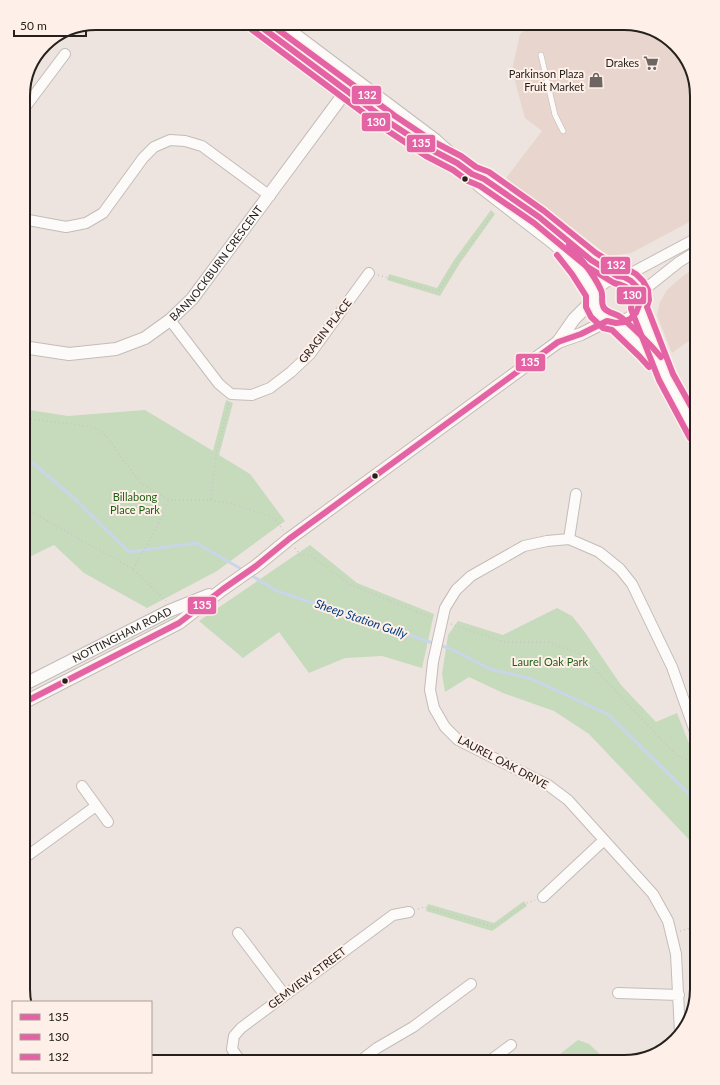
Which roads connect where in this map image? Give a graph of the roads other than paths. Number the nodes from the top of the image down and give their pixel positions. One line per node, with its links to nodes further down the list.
1 (267, 30): 5 (main road)
2 (286, 30): 5 (main road)
3 (65, 54): 6 (street)
4 (541, 54): 7 (lane)
5 (351, 85): 8 (main road); 9 (street, BANNOCKBURN CRESCENT)
6 (30, 101)
7 (563, 131)
8 (472, 174): 14 (main road); 15 (main road)
9 (270, 196): 10 (street); 17 (street, BANNOCKBURN CRESCENT)
10 (30, 220)
11 (690, 242): 14 (street)
12 (690, 256): 16 (street)
13 (369, 273): 17 (street, GRAGIN PLACE)
14 (621, 277): 15 (main road); 16 (main road)
15 (594, 296): 18 (main road); 19 (street, NOTTINGHAM ROAD)
16 (640, 300): 18 (main road); 21 (main road)
17 (170, 320): 20 (street, BANNOCKBURN CRESCENT)
18 (612, 322): 19 (street, NOTTINGHAM ROAD); 21 (main road)
19 (558, 342): 25 (street, NOTTINGHAM ROAD)
20 (30, 348)
21 (666, 377): 22 (main road)
22 (690, 421)
23 (576, 494): 24 (street)
24 (569, 539): 28 (street, LAUREL OAK DRIVE); 32 (street, LAUREL OAK DRIVE)
25 (223, 589): 26 (street, NOTTINGHAM ROAD); 27 (street, NOTTINGHAM ROAD)
26 (30, 681)
27 (30, 698)
28 (690, 717)
29 (82, 786): 30 (street)
30 (96, 806): 31 (street); 33 (street)
31 (108, 822)
32 (604, 840): 34 (street); 40 (street, LAUREL OAK DRIVE)
33 (30, 854)
34 (543, 897)
35 (409, 912): 39 (street, GEMVIEW STREET)
36 (238, 933): 39 (street)
37 (471, 984): 44 (street)
38 (618, 993): 40 (street)
39 (284, 994): 43 (street, GEMVIEW STREET)
40 (679, 995): 41 (street, LAUREL OAK DRIVE)
41 (680, 1024)
42 (511, 1045): 45 (street)
43 (236, 1055)
44 (368, 1055)
45 (497, 1055)

